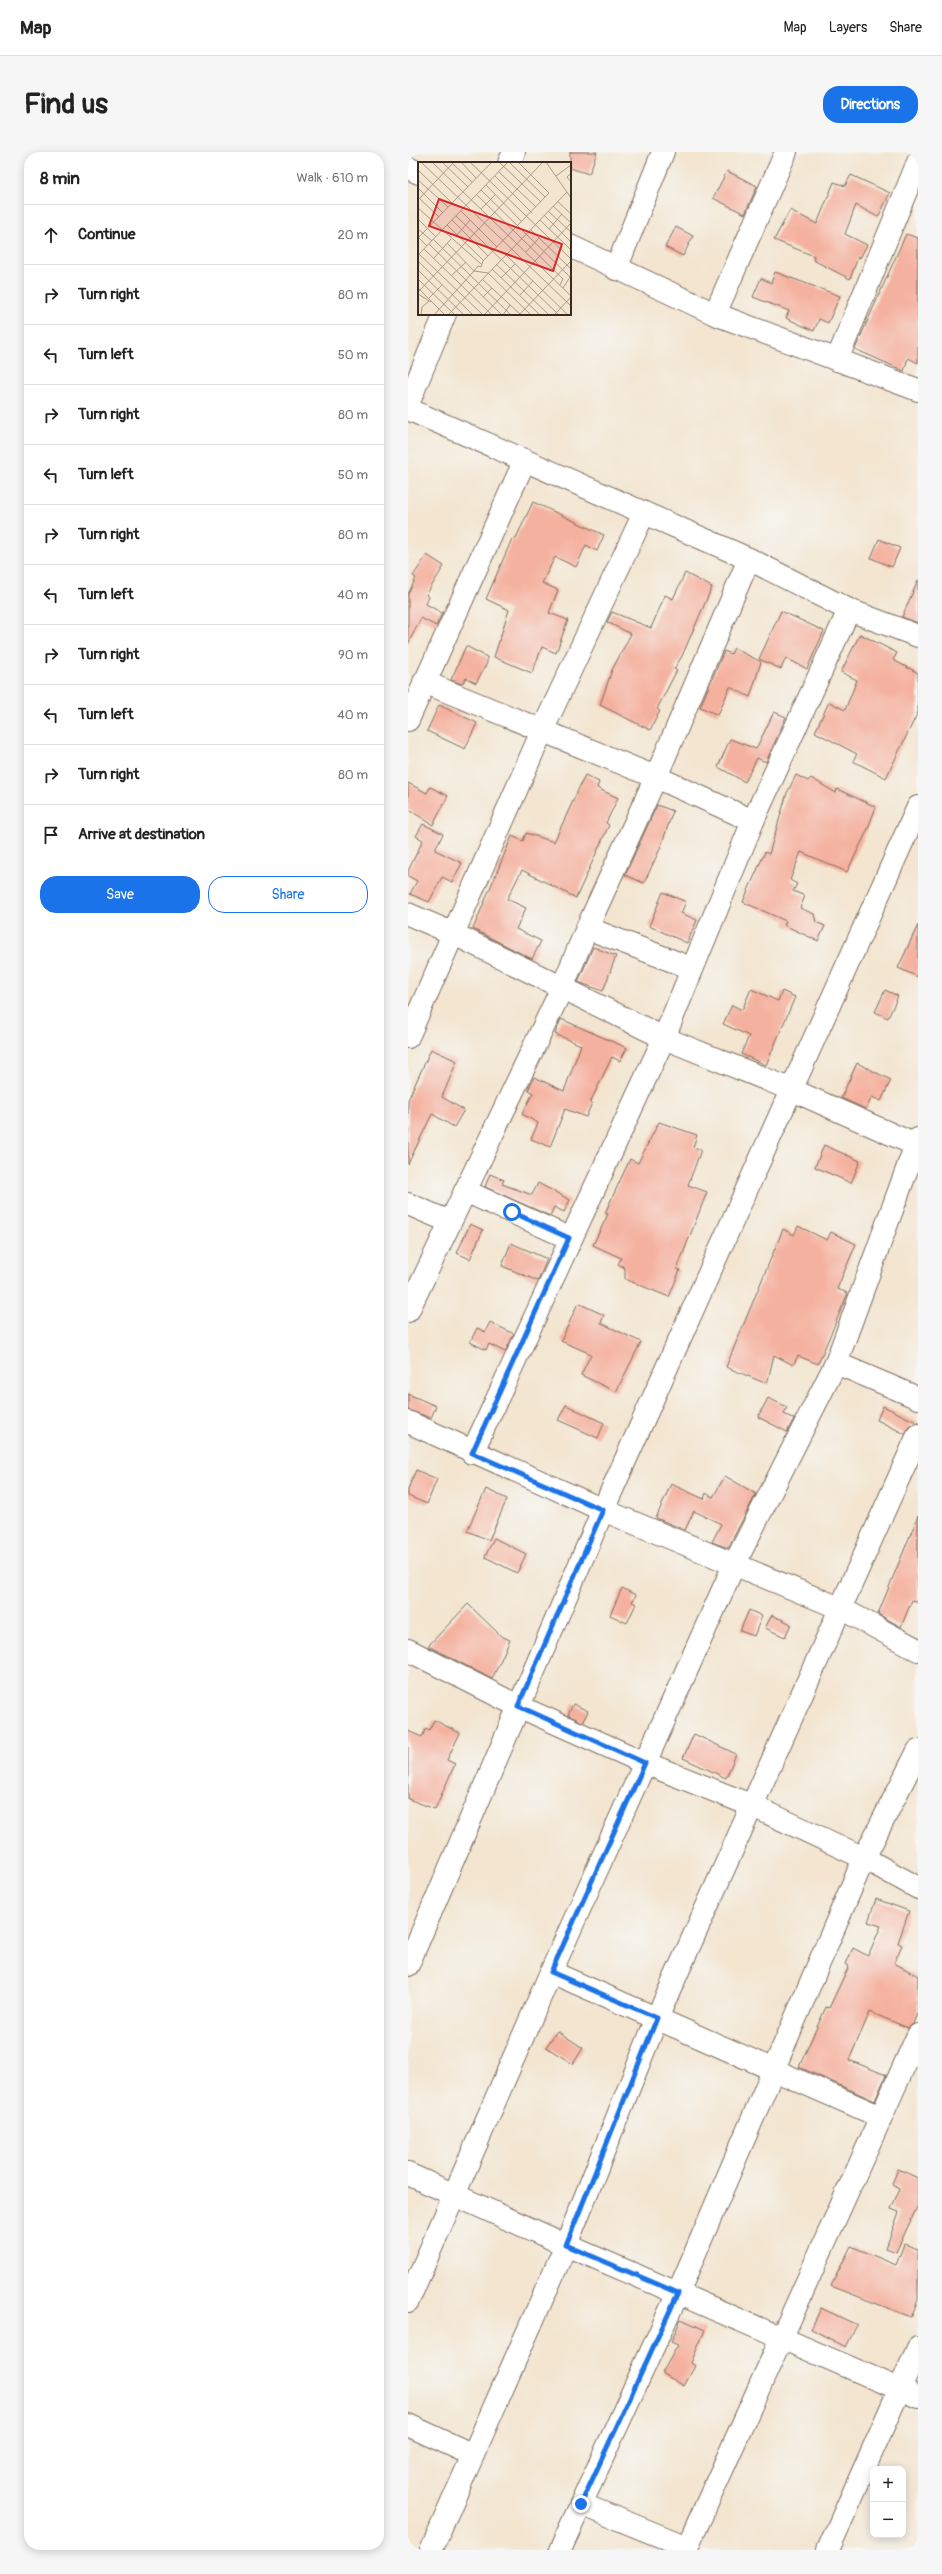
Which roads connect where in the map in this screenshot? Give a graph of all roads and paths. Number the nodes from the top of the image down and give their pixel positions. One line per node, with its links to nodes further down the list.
1 (514, 152): 4 (street)
2 (663, 152): 9 (street)
3 (786, 152): 10 (street)
4 (509, 162)
5 (918, 162): 12 (street)
6 (408, 168): 7 (street)
7 (418, 173)
8 (571, 246): 9 (street)
9 (616, 269): 10 (street)
10 (715, 314): 12 (street)
11 (445, 315): 14 (street)
12 (837, 360): 13 (street)
13 (918, 390)
14 (408, 404)
15 (408, 409): 16 (street)
16 (524, 462): 17 (street); 21 (street)
17 (644, 513): 18 (street); 23 (street)
18 (749, 559): 19 (street); 24 (street)
19 (849, 610): 20 (street); 26 (street)
20 (918, 636)
21 (424, 682): 22 (street); 23 (street)
22 (408, 720)
23 (542, 732): 24 (street); 29 (street)
24 (656, 778): 26 (street); 28 (street)
25 (918, 807): 34 (street)
26 (753, 821): 30 (street)
27 (408, 914): 29 (street)
28 (587, 928): 30 (street); 31 (street)
29 (452, 933): 31 (street); 32 (street)
30 (691, 968): 33 (street)
31 (562, 988): 33 (street); 36 (street)
32 (408, 1037)
33 (664, 1038): 34 (street); 39 (street)
34 (790, 1089): 35 (street); 46 (street)
35 (917, 1143): 41 (street)
36 (465, 1191): 38 (street); 39 (street)
37 (408, 1204): 38 (street)
38 (450, 1222): 40 (street)
39 (569, 1238): 45 (street)
40 (408, 1312)
41 (836, 1363): 42 (street); 47 (street)
42 (918, 1398)
43 (408, 1422): 45 (street)
44 (918, 1435): 48 (street)
45 (472, 1453): 46 (street)
46 (603, 1510): 47 (street); 51 (street)
47 (734, 1565): 48 (street); 53 (street)
48 (842, 1609): 50 (street); 54 (street)
49 (408, 1650): 51 (street)
50 (918, 1650)
51 (518, 1706): 53 (street); 57 (street)
52 (918, 1751): 55 (street)
53 (645, 1763): 54 (street); 58 (street)
54 (753, 1806): 55 (street); 59 (street)
55 (864, 1858): 56 (street); 61 (street)
56 (918, 1888)
57 (408, 1965)
58 (551, 1972): 59 (street); 64 (street)
59 (657, 2018): 61 (street); 65 (street)
60 (918, 2035): 62 (street)
61 (773, 2071): 62 (street); 66 (street)
62 (882, 2117): 68 (street)
63 (408, 2174): 64 (street)
64 (455, 2194): 65 (street); 67 (street)
65 (566, 2245): 66 (street); 72 (street)
66 (678, 2293): 68 (street); 73 (street)
67 (408, 2301)
68 (780, 2337): 70 (street); 74 (street)
69 (918, 2348): 70 (street)
70 (909, 2393): 77 (street)
71 (408, 2425): 72 (street)
72 (473, 2455): 75 (street)
73 (581, 2504): 74 (street); 76 (street)
74 (687, 2548)
75 (431, 2550)
76 (560, 2550)
77 (828, 2550)

